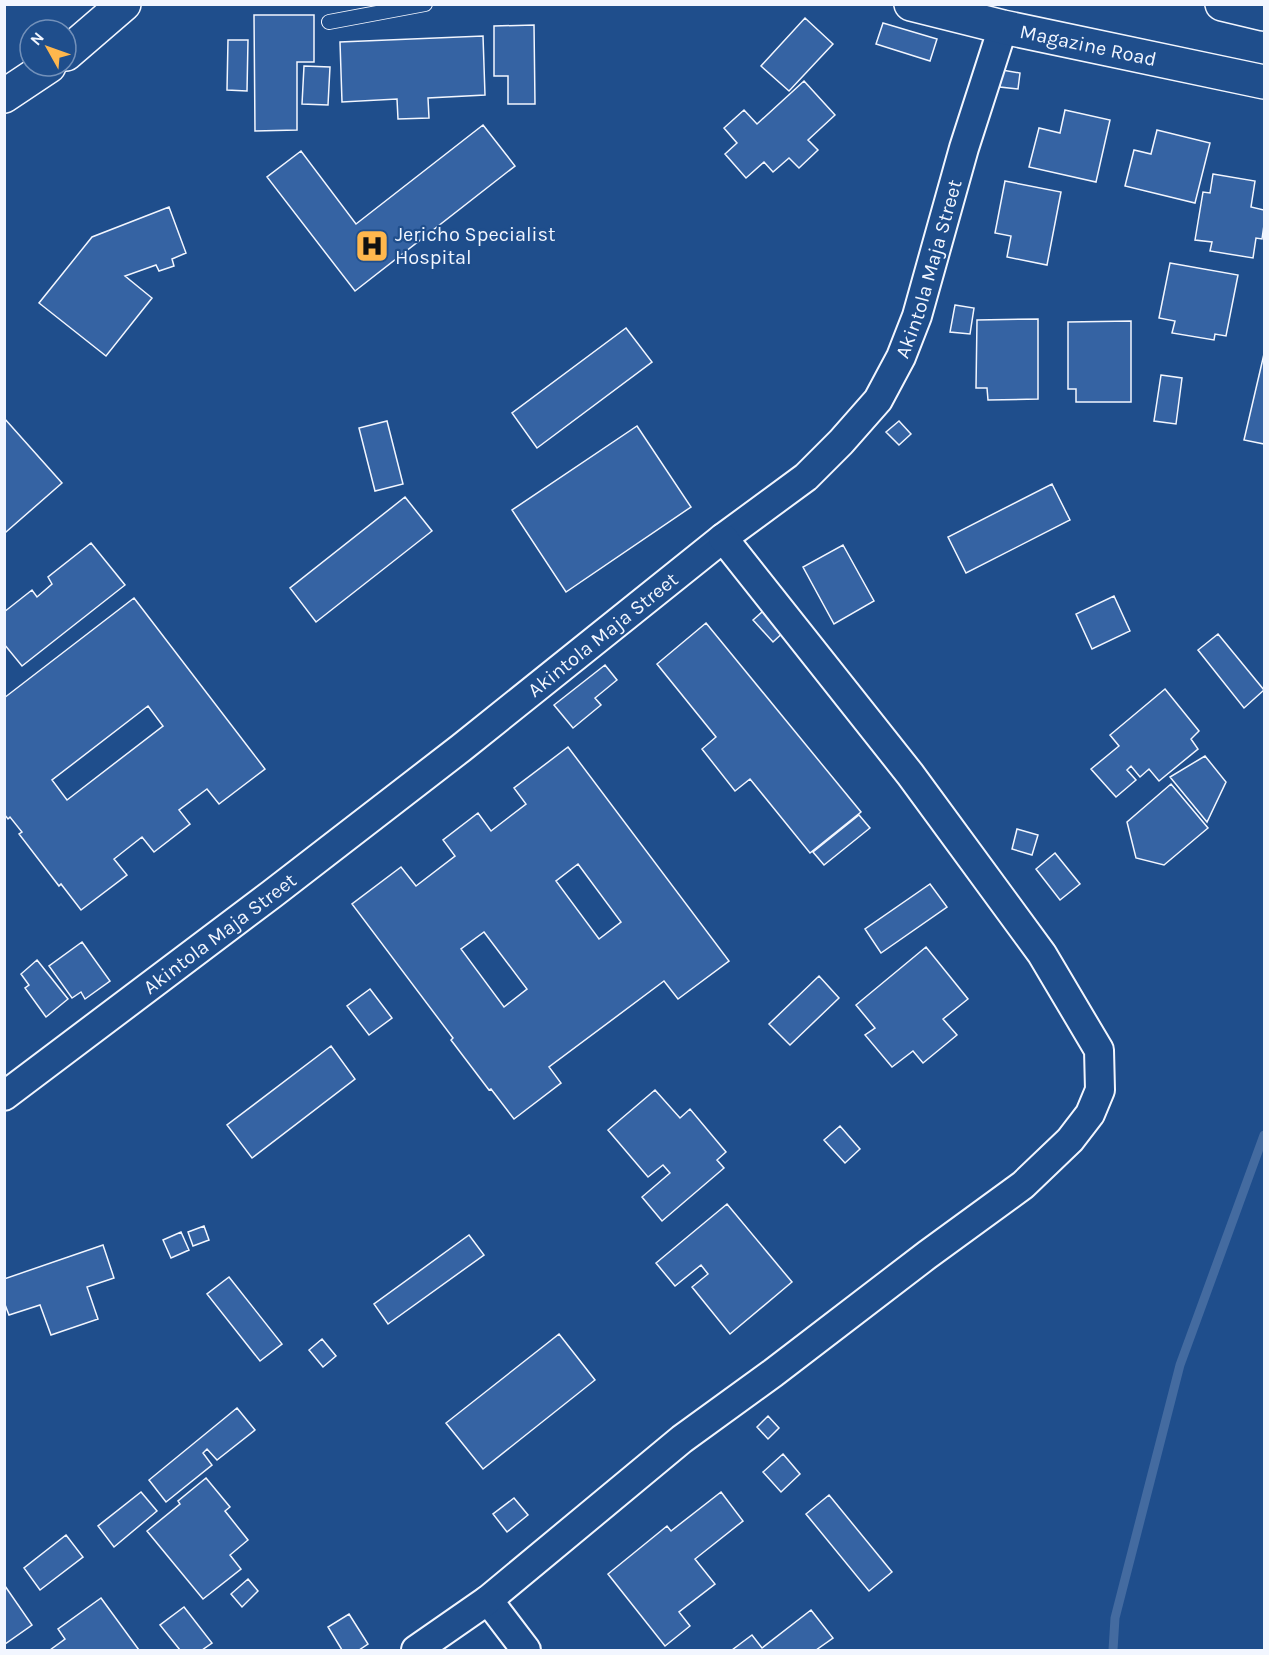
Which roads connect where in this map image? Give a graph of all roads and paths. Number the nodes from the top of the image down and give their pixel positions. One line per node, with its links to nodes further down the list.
1 (124, 4): 8 (main road)
2 (425, 4): 6 (lane)
3 (911, 4): 7 (main road, Magazine Road)
4 (1222, 4): 5 (main road)
5 (1264, 14)
6 (329, 22)
7 (1003, 27): 10 (main road, Magazine Road); 12 (street, Akintola Maja Street)
8 (78, 44)
9 (31, 78): 11 (main road)
10 (1264, 82)
11 (4, 96)
12 (723, 538): 13 (street, Akintola Maja Street); 14 (street)
13 (4, 1096)
14 (488, 1600): 15 (street); 16 (street)
15 (416, 1650)
16 (526, 1650)

